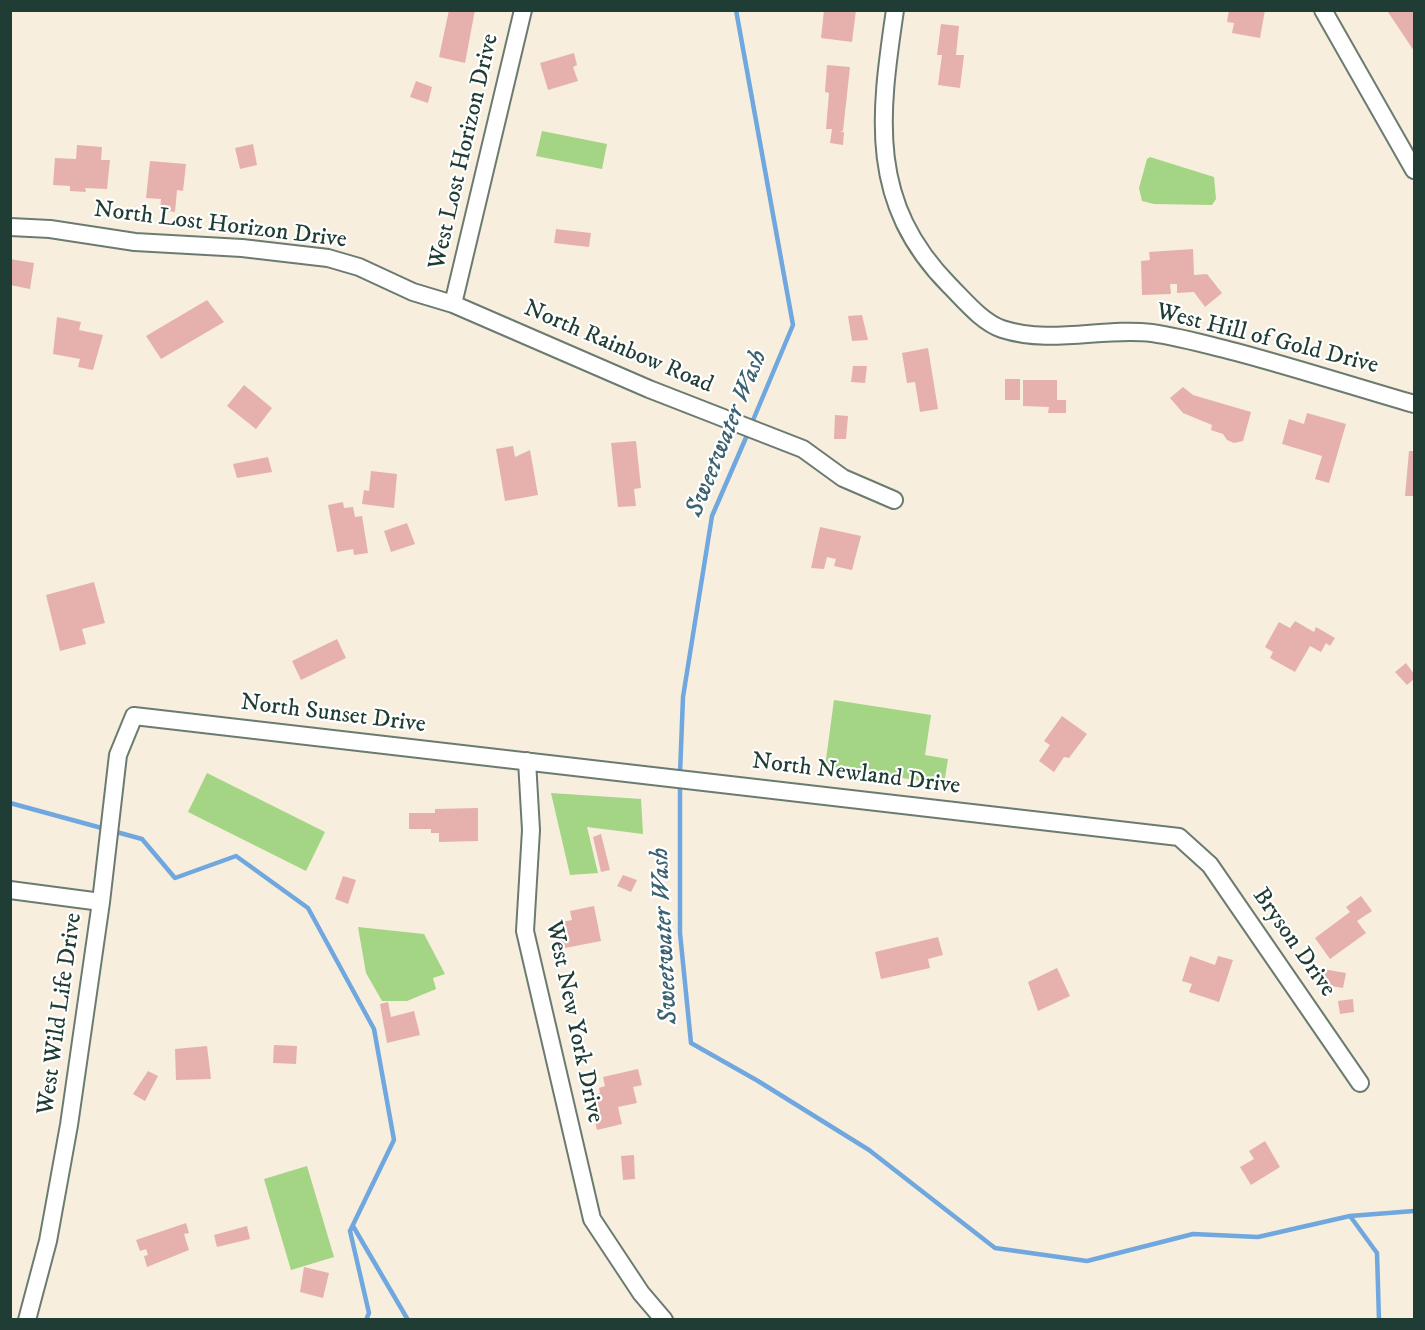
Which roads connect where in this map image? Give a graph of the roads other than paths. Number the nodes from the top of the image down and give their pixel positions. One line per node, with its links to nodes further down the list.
1 (523, 10): 6 (street, West Lost Horizon Drive)
2 (895, 10): 7 (street, West Hill of Gold Drive)
3 (1323, 10): 4 (street)
4 (1414, 170)
5 (10, 227): 6 (street, North Lost Horizon Drive)
6 (453, 304): 8 (street, North Rainbow Road)
7 (1414, 404)
8 (894, 500)
9 (134, 716): 10 (street, North Sunset Drive); 13 (street, West Wild Life Drive)
10 (527, 761): 11 (street, North Newland Drive); 16 (street, West New York Drive)
11 (1179, 837): 14 (street, Bryson Drive)
12 (10, 890): 13 (street)
13 (101, 902): 15 (street, West Wild Life Drive)
14 (1360, 1083)
15 (27, 1320)
16 (664, 1320)

